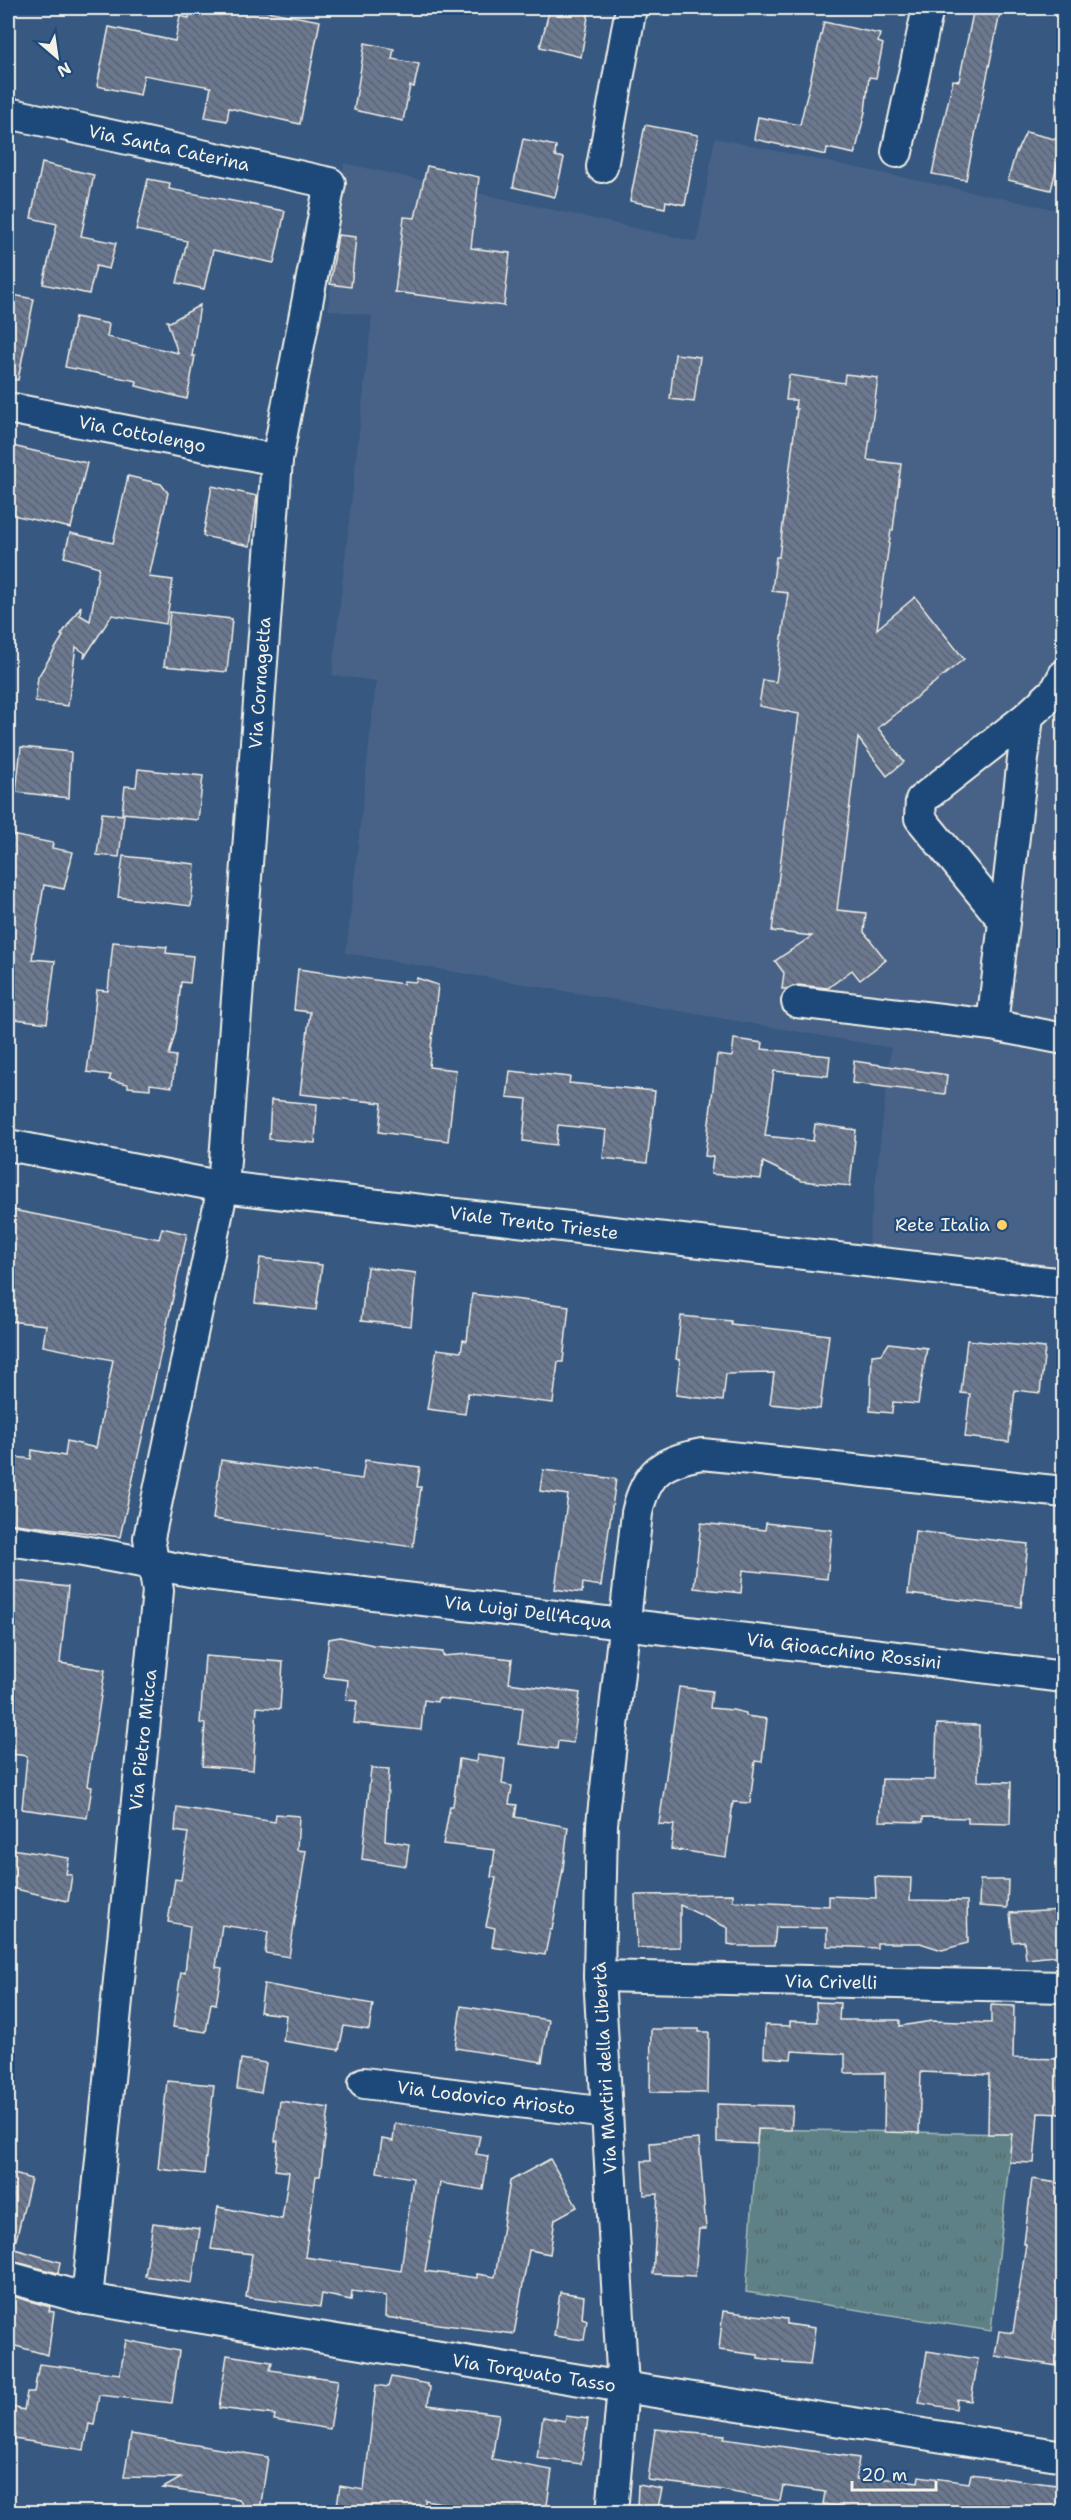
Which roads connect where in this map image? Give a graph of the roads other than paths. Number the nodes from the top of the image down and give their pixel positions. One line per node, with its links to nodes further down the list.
1 (631, 8): 5 (street)
2 (928, 8): 4 (street)
3 (8, 113): 6 (street, Via Santa Caterina)
4 (897, 152)
5 (602, 167)
6 (330, 183): 8 (street, Via Cornagetta)
7 (8, 408): 8 (street, Via Cottolengo)
8 (277, 460): 16 (street, Via Cornagetta)
9 (1064, 675): 10 (street)
10 (1028, 716): 11 (street); 11 (street)
11 (1004, 921): 13 (street)
12 (797, 1002): 13 (street)
13 (992, 1025): 14 (street)
14 (1064, 1039)
15 (8, 1145): 16 (street, Viale Trento Trieste)
16 (223, 1187): 17 (street, Viale Trento Trieste); 20 (street, Via Pietro Micca)
17 (1064, 1284)
18 (1064, 1492): 21 (street, Via Luigi Dell'Acqua)
19 (8, 1540): 20 (street, Via Luigi Dell'Acqua)
20 (154, 1564): 21 (street, Via Luigi Dell'Acqua); 28 (street, Via Pietro Micca)
21 (624, 1624): 22 (street, Via Gioacchino Rossini); 23 (street, Via Martiri della Libertà)
22 (1064, 1677)
23 (599, 1976): 24 (street, Via Crivelli); 26 (street, Via Martiri della Libertà)
24 (1064, 1987)
25 (364, 2083): 26 (street, Via Lodovico Ariosto)
26 (607, 2113): 29 (street, Via Martiri della Libertà)
27 (8, 2277): 28 (street, Via Torquato Tasso)
28 (87, 2299): 29 (street, Via Torquato Tasso)
29 (623, 2387): 30 (street, Via Torquato Tasso); 31 (street, Via Martiri della Libertà)
30 (1064, 2456)
31 (612, 2512)

